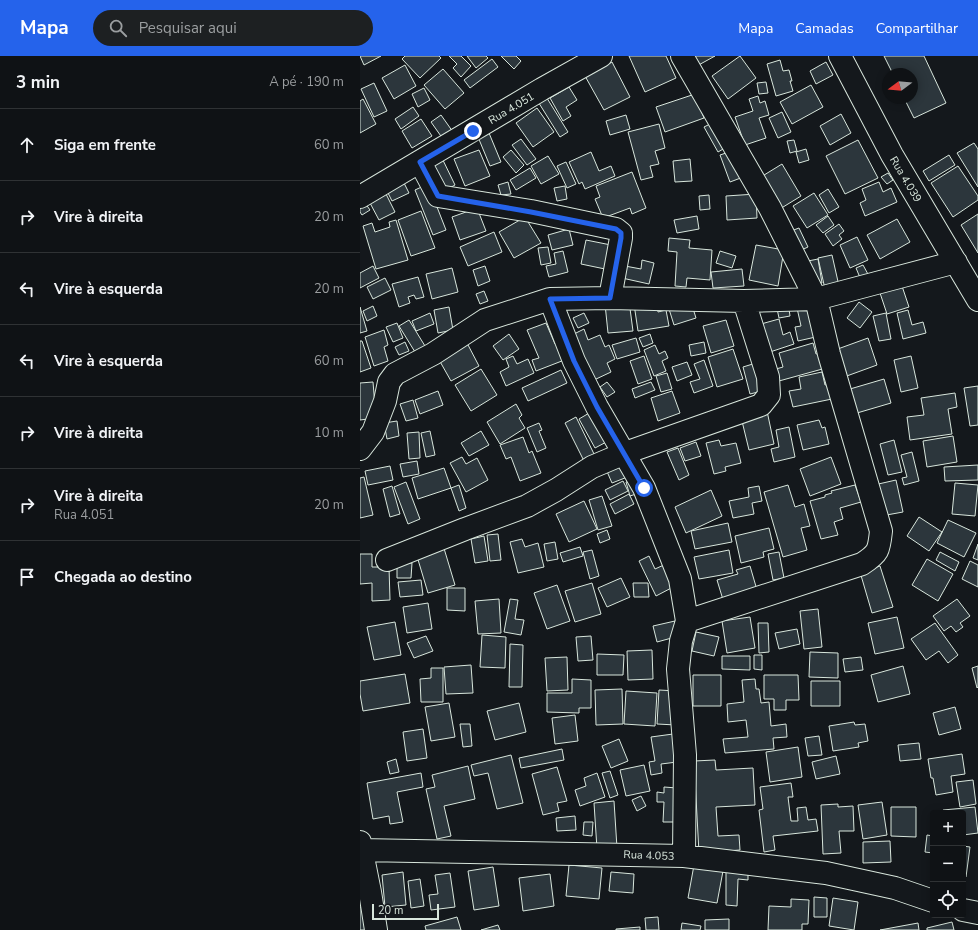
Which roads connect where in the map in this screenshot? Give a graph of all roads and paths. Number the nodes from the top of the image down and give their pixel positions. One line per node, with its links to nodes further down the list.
1 (601, 56): 4 (street, Rua 4.051)
2 (682, 56): 9 (street)
3 (840, 56): 6 (street, Rua 4.039)
4 (420, 162): 5 (street, Rua 4.051); 7 (street)
5 (360, 197)
6 (956, 262): 9 (street); 10 (street, Rua 4.039)
7 (610, 298): 8 (street); 11 (street)
8 (550, 299): 12 (street); 13 (street)
9 (816, 299): 11 (street); 15 (street)
10 (978, 300)
11 (744, 301): 13 (street)
12 (360, 449)
13 (624, 453): 14 (street); 15 (street)
14 (387, 560)
15 (687, 621): 17 (street)
16 (361, 847): 17 (street, Rua 4.053); 21 (street)
17 (684, 856): 18 (street, Rua 4.053)
18 (930, 900)
19 (966, 911): 20 (street)
20 (978, 913)
21 (376, 930)

